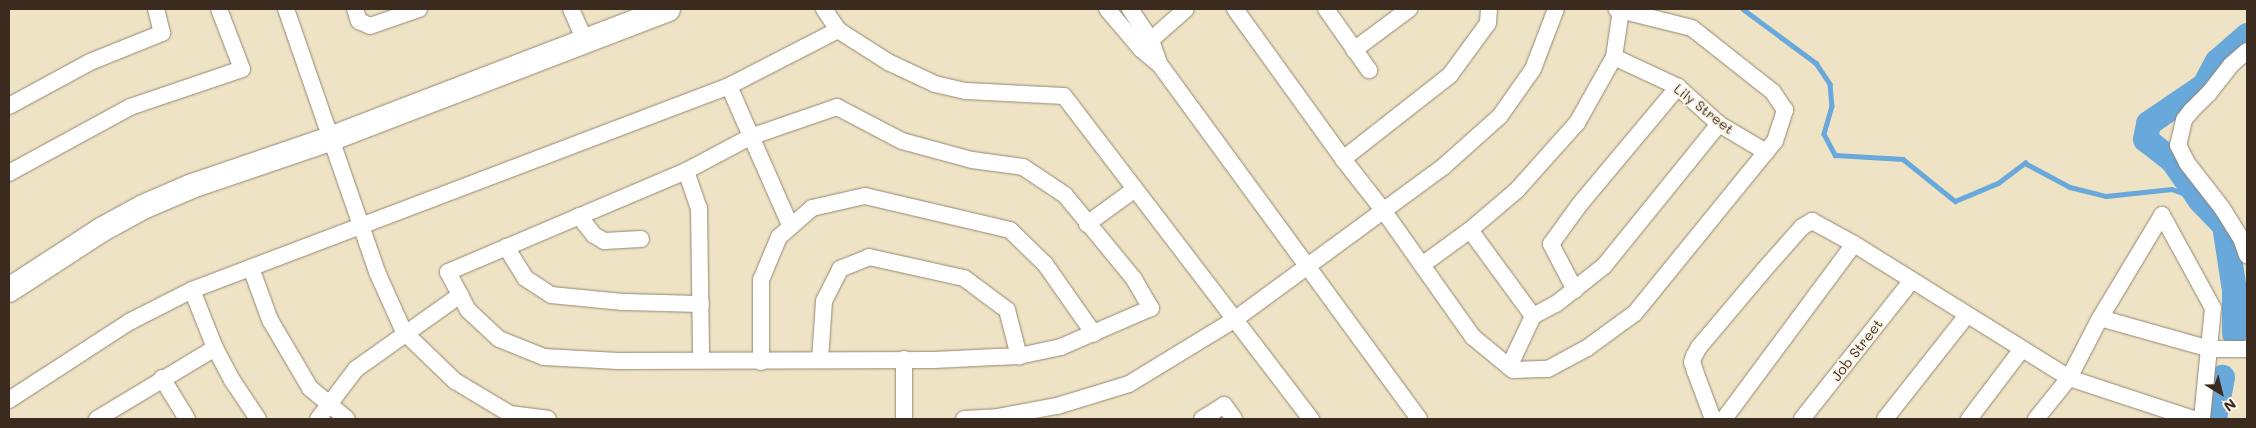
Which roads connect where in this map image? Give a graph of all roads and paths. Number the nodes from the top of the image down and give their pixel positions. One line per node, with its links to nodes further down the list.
1 (156, 9): 27 (street)
2 (219, 9): 34 (street)
3 (286, 9): 30 (street)
4 (355, 9): 5 (street)
5 (419, 9)
6 (571, 9): 19 (street)
7 (668, 9): 19 (street)
8 (824, 9): 18 (street)
9 (1107, 9): 20 (street)
10 (1130, 9): 20 (street)
11 (1186, 9): 20 (street)
12 (1235, 9): 32 (street)
13 (1326, 9): 21 (street)
14 (1409, 9): 21 (street)
15 (1489, 9): 32 (street)
16 (1556, 9): 36 (street)
17 (1618, 9): 23 (street); 31 (street)
18 (838, 30): 25 (street); 35 (street)
19 (585, 41): 30 (street)
20 (1146, 44): 46 (street)
21 (1354, 50): 24 (street)
22 (2247, 51): 45 (street)
23 (1614, 56): 26 (street, Lily Street); 41 (street)
24 (1369, 70)
25 (729, 86): 29 (street); 39 (street)
26 (1678, 87): 28 (street, Lily Street); 52 (street)
27 (9, 106)
28 (1719, 124): 31 (street, Lily Street); 52 (street)
29 (750, 137): 33 (street); 38 (street); 40 (street)
30 (330, 139): 39 (street); 50 (street)
31 (1766, 152): 70 (street)
32 (1343, 159): 36 (street)
33 (686, 171): 37 (street); 54 (street)
34 (9, 173)
35 (1135, 189): 38 (street); 58 (street)
36 (1383, 210): 46 (street); 47 (street)
37 (579, 216): 42 (street); 44 (street)
38 (1088, 224): 60 (street)
39 (360, 225): 48 (street); 59 (street)
40 (790, 226): 60 (street); 69 (street)
41 (1470, 230): 47 (street); 56 (street)
42 (641, 239)
43 (1854, 244): 49 (street); 88 (street); 89 (street)
44 (506, 247): 53 (street); 54 (street)
45 (2247, 255)
46 (1306, 265): 58 (street); 87 (street)
47 (1422, 265): 70 (street)
48 (251, 268): 51 (street); 74 (street)
49 (1912, 280): 55 (street); 90 (street, Job Street)
50 (9, 290)
51 (192, 290): 62 (street); 73 (street)
52 (1575, 290): 56 (street)
53 (460, 294): 59 (street); 67 (street)
54 (701, 304): 67 (street)
55 (1967, 314): 63 (street); 91 (street)
56 (1533, 316): 70 (street)
57 (2100, 318): 64 (street); 64 (street); 72 (street)
58 (1234, 320): 83 (street); 86 (street)
59 (404, 332): 74 (street); 81 (street)
60 (1094, 334): 65 (street)
61 (2247, 344): 64 (street)
62 (215, 348): 71 (street); 78 (street)
63 (2022, 349): 72 (street); 92 (street)
64 (2210, 349): 95 (street)
65 (1019, 356): 66 (street); 68 (street)
66 (904, 358): 68 (street); 82 (street)
67 (701, 360): 69 (street)
68 (820, 360): 69 (street)
69 (760, 362)
70 (1510, 367)
71 (162, 378): 75 (street); 77 (street)
72 (2069, 378): 93 (street); 94 (street)
73 (9, 400)
74 (328, 404): 79 (street); 80 (street)
75 (114, 415): 76 (street)
76 (97, 419)
77 (187, 419)
78 (258, 419)
79 (318, 419)
80 (347, 419)
81 (548, 419)
82 (904, 419)
83 (964, 419)
84 (1202, 419): 85 (street)
85 (1234, 419)
86 (1311, 419)
87 (1419, 419)
88 (1713, 419)
89 (1724, 419)
90 (1802, 419)
91 (1885, 419)
92 (1969, 419)
93 (2036, 419)
94 (2194, 419)
95 (2202, 419)

